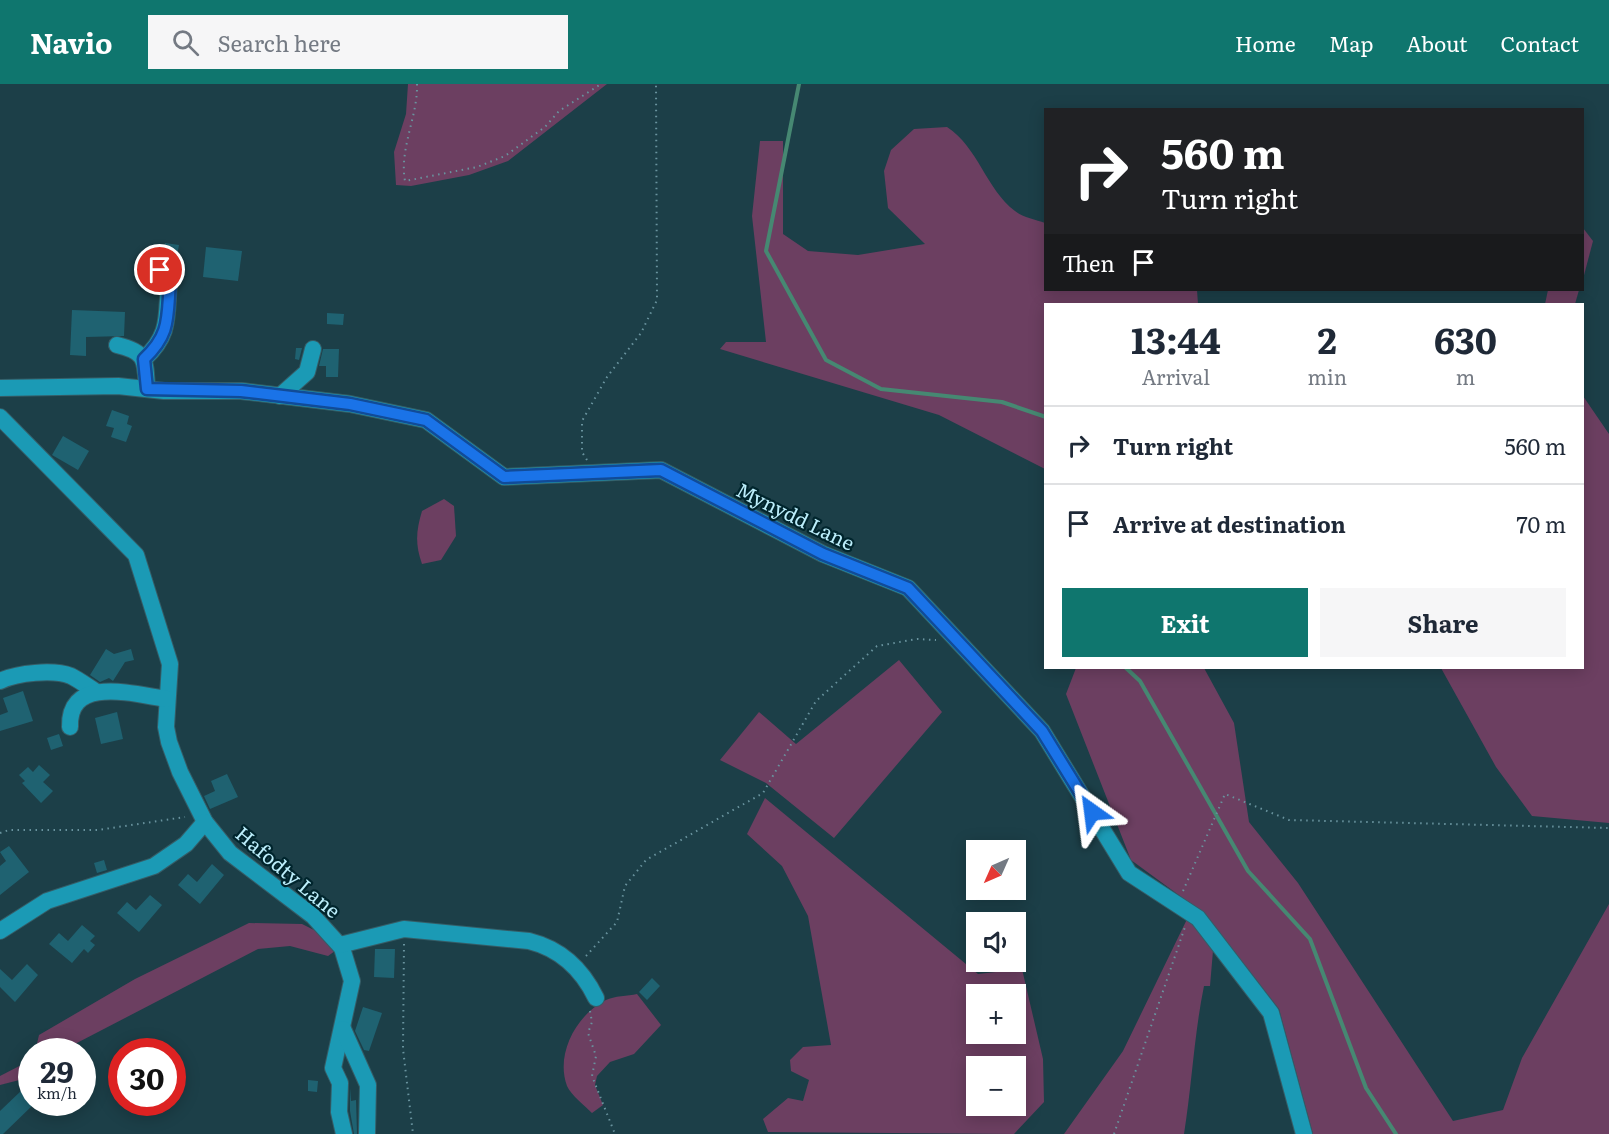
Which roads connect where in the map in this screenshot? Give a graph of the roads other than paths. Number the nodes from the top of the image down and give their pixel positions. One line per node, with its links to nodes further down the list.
1 (160, 270): 4 (street)
2 (117, 345): 4 (street)
3 (313, 349): 7 (street)
4 (144, 359): 6 (street)
5 (0, 388): 6 (street, Mynydd Lane)
6 (147, 389): 7 (street, Mynydd Lane)
7 (280, 396): 20 (street, Mynydd Lane)
8 (0, 417): 11 (street, Hafodty Lane)
9 (0, 681): 10 (street)
10 (95, 691): 11 (street); 12 (street)
11 (167, 699): 13 (street, Hafodty Lane)
12 (70, 727)
13 (202, 818): 14 (street); 15 (street, Hafodty Lane)
14 (0, 931)
15 (340, 945): 16 (street); 17 (street, Hafodty Lane)
16 (596, 998)
17 (343, 1029): 18 (street, Hafodty Lane); 19 (street)
18 (344, 1134)
19 (367, 1134)
20 (1304, 1134)

